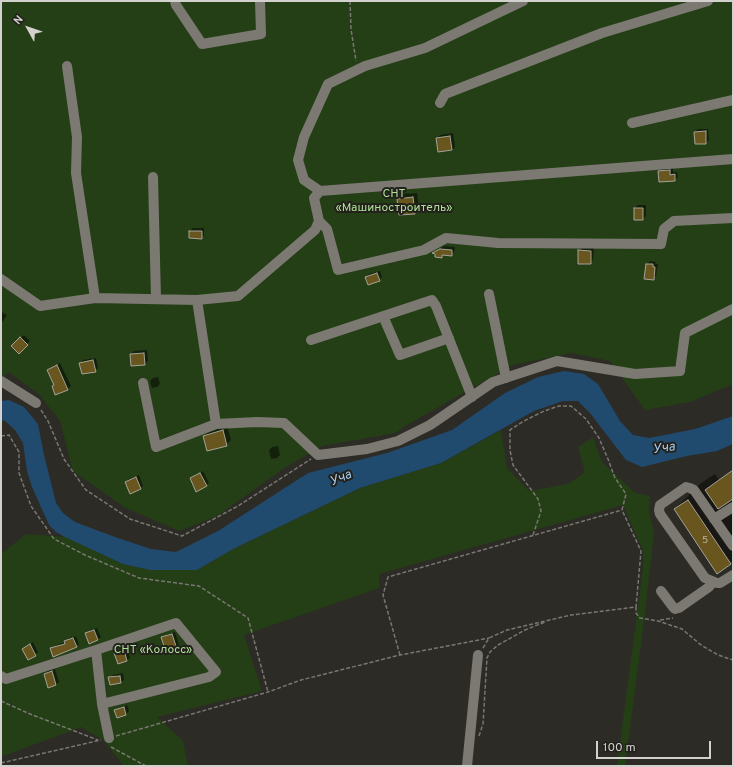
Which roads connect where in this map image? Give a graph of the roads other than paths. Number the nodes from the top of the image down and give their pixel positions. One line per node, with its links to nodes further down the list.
1 (175, 1): 2 (street)
2 (260, 1)
3 (523, 1): 11 (street)
4 (708, 1): 7 (street)
5 (67, 66): 16 (street)
6 (733, 100): 8 (street)
7 (440, 103)
8 (632, 123)
9 (733, 159): 11 (street)
10 (152, 177): 17 (street)
11 (320, 191): 13 (street)
12 (733, 218): 13 (street)
13 (319, 220): 18 (street)
14 (1, 279): 16 (street)
15 (489, 294): 23 (street)
16 (95, 298): 17 (street)
17 (156, 299): 18 (street)
18 (197, 300): 28 (street)
19 (733, 309): 23 (street)
20 (383, 316): 21 (street); 21 (street); 22 (street)
21 (449, 338): 26 (street)
22 (311, 340)
23 (506, 378): 26 (street)
24 (1, 382): 27 (street)
25 (144, 383): 28 (street)
26 (472, 397): 28 (street)
27 (36, 403)
28 (216, 424)
29 (733, 507): 30 (street)
30 (714, 519): 31 (street); 33 (street)
31 (733, 546)
32 (733, 575): 33 (street)
33 (709, 580): 34 (street)
34 (661, 591)
35 (96, 650): 37 (street); 38 (street); 38 (street)
36 (478, 655): 40 (street)
37 (1, 676)
38 (102, 704): 39 (street)
39 (105, 741)
40 (467, 766)

